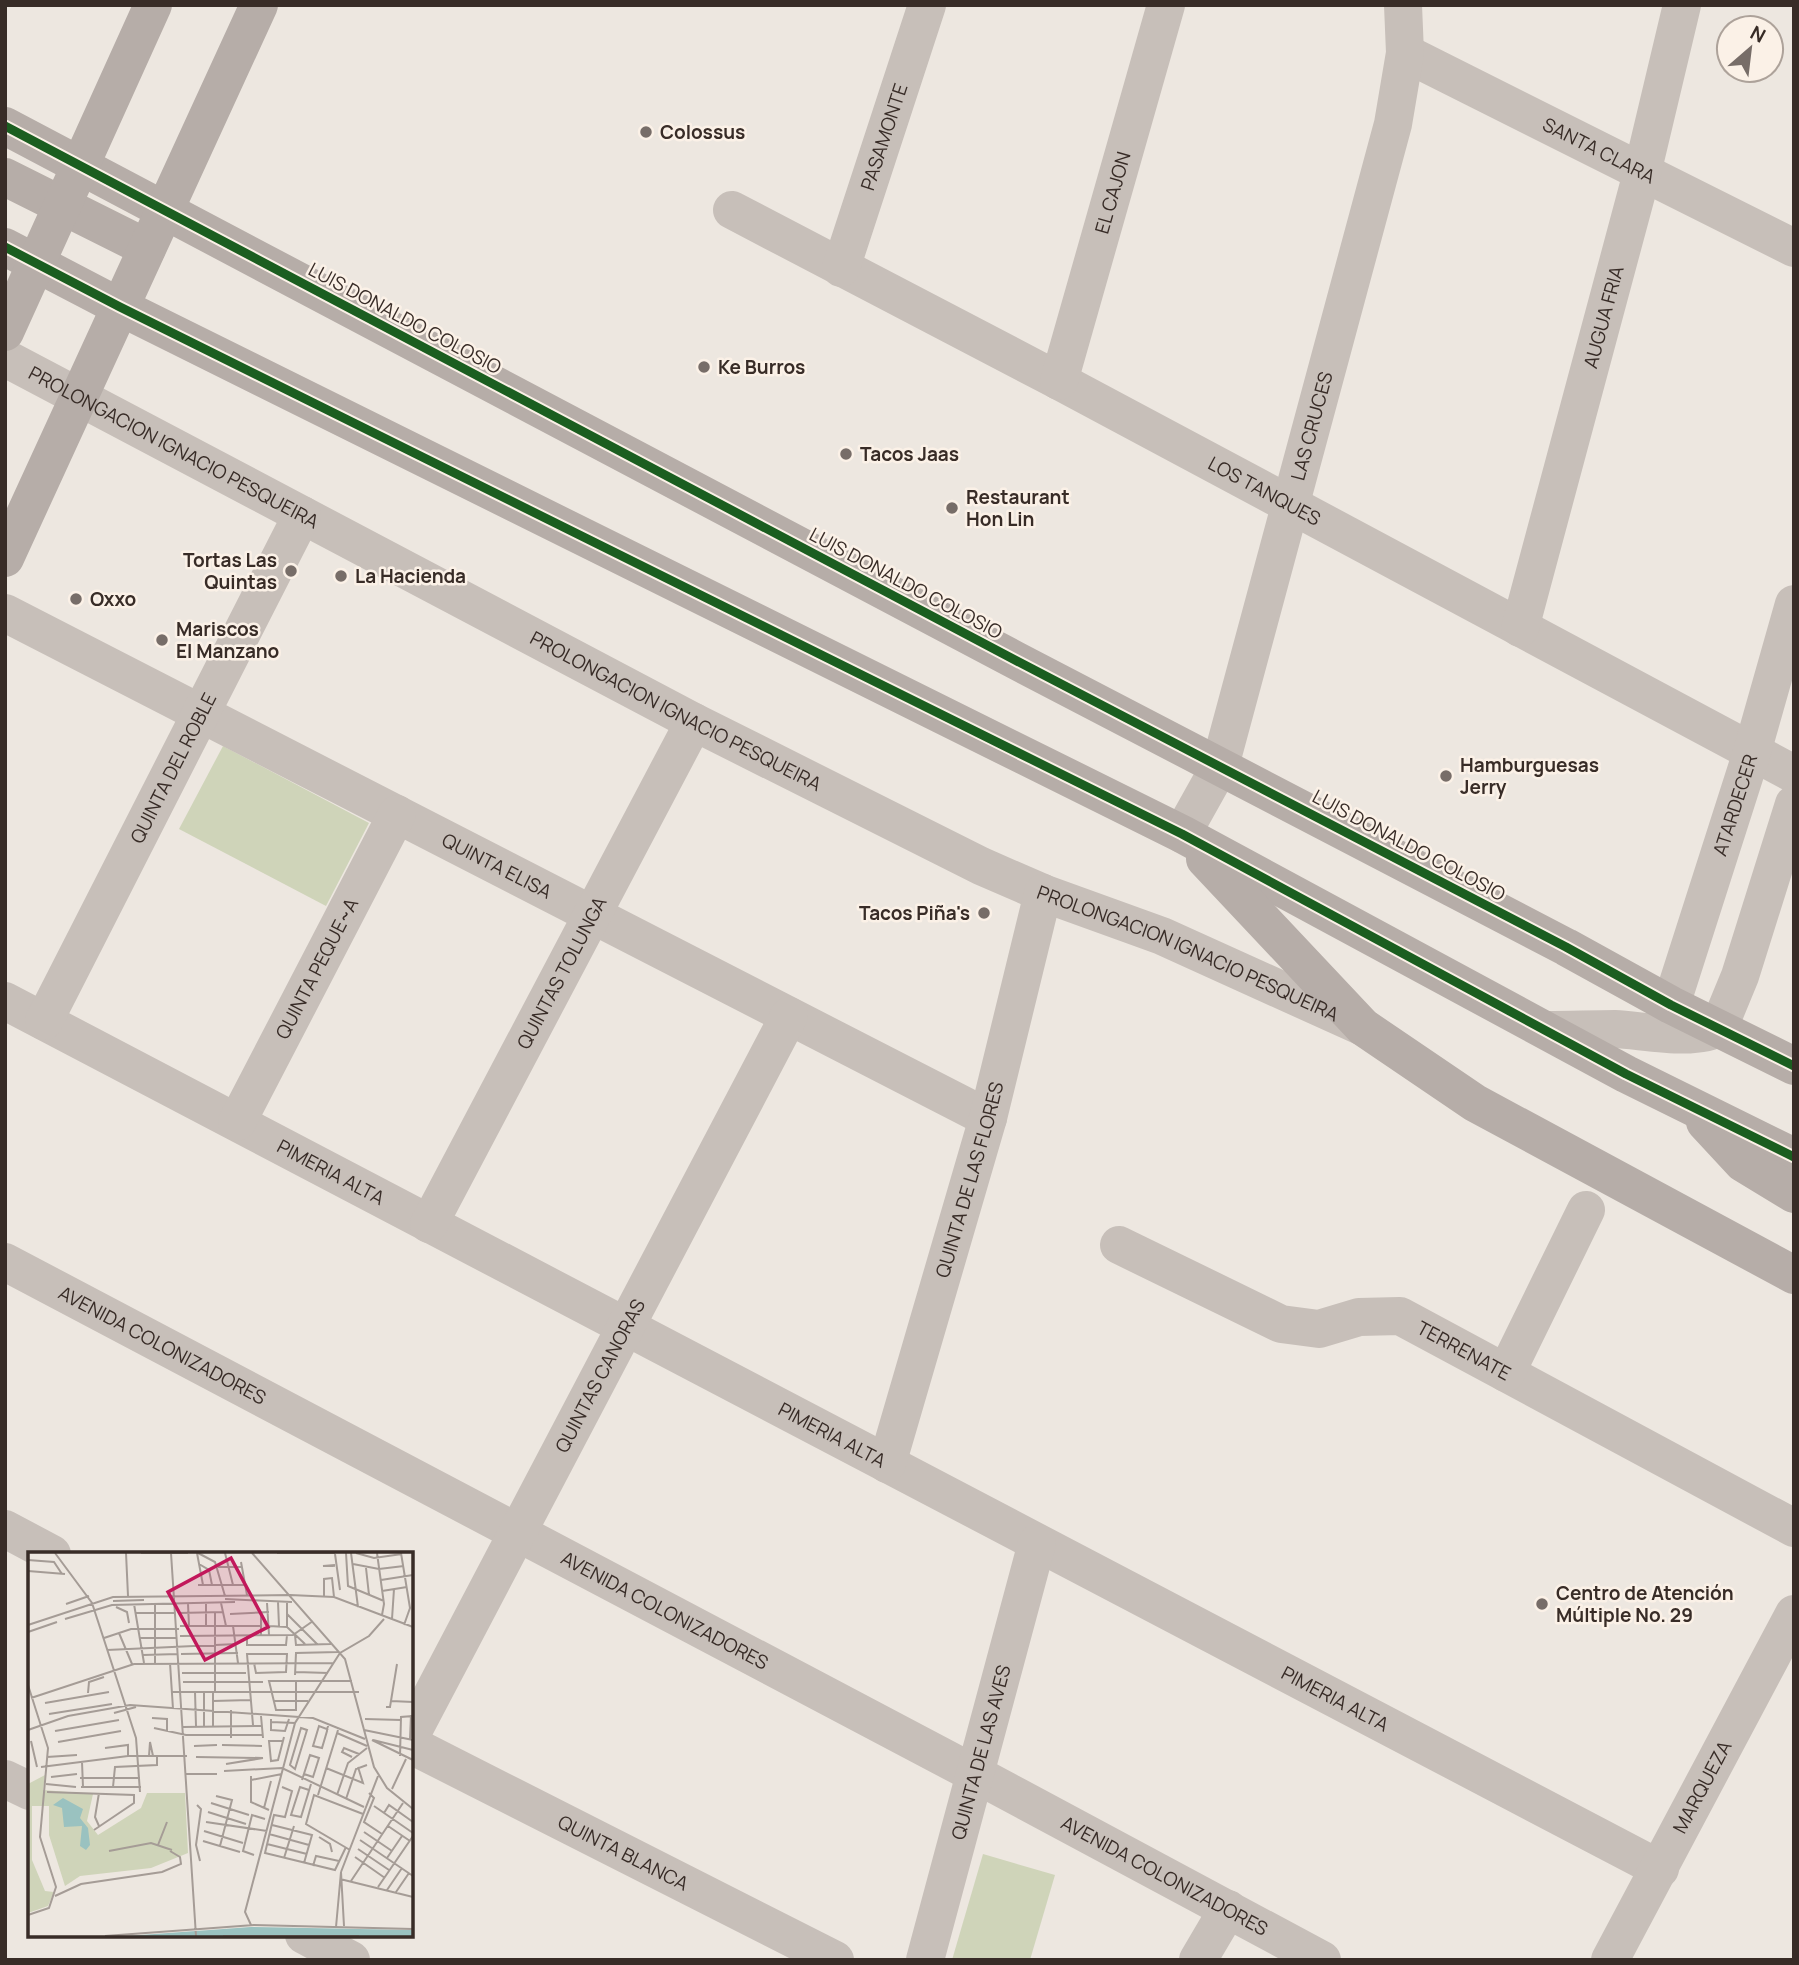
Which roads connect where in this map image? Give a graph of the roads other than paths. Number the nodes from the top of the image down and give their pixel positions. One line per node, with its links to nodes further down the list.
1 (153, 5): 9 (main road)
2 (258, 5): 13 (main road)
3 (927, 5): 18 (street, PASAMONTE)
4 (1166, 5): 22 (street, EL CAJON)
5 (1403, 5): 7 (street, LAS CRUCES)
6 (1682, 5): 10 (street, AUGUA FRIA)
7 (1405, 53): 10 (street, SANTA CLARA); 24 (street, LAS CRUCES)
8 (5, 126): 9 (main road, LUIS DONALDO COLOSIO)
9 (80, 165): 12 (main road); 13 (main road, LUIS DONALDO COLOSIO)
10 (1642, 173): 16 (street, SANTA CLARA); 29 (street, AUGUA FRIA)
11 (5, 177): 12 (main road)
12 (62, 205): 15 (main road); 17 (main road)
13 (163, 210): 15 (main road); 33 (main road, LUIS DONALDO COLOSIO)
14 (732, 210): 18 (street, LOS TANQUES)
15 (147, 248): 19 (main road)
16 (1794, 248)
17 (21, 255): 19 (main road); 20 (main road)
18 (841, 268): 22 (street, LOS TANQUES)
19 (120, 307): 23 (main road); 37 (main road)
20 (5, 332)
21 (5, 358): 23 (street, PROLONGACION IGNACIO PESQUEIRA)
22 (1059, 381): 24 (street, LOS TANQUES)
23 (79, 397): 25 (street, PROLONGACION IGNACIO PESQUEIRA); 26 (main road)
24 (1290, 506): 29 (street, LOS TANQUES); 33 (street, LAS CRUCES)
25 (302, 515): 30 (street, QUINTA DEL ROBLE); 31 (street, PROLONGACION IGNACIO PESQUEIRA)
26 (5, 558)
27 (1794, 604): 32 (street, ATARDECER)
28 (5, 612): 30 (street, QUINTA ELISA)
29 (1520, 628): 32 (street, LOS TANQUES)
30 (201, 713): 36 (street, QUINTA ELISA); 43 (street, QUINTA DEL ROBLE)
31 (694, 722): 38 (street, PROLONGACION IGNACIO PESQUEIRA); 39 (street, QUINTAS TOLUNGA)
32 (1752, 752): 34 (street, LOS TANQUES); 41 (street, ATARDECER)
33 (1220, 766): 37 (street, LAS CRUCES); 41 (main road, LUIS DONALDO COLOSIO)
34 (1794, 774)
35 (1794, 804): 45 (street)
36 (397, 814): 39 (street, QUINTA ELISA); 50 (street, QUINTA PEQUE~A)
37 (1182, 834): 44 (main road, PROLONGACION IGNACIO PESQUEIRA); 46 (main road)
38 (1042, 893): 44 (street, PROLONGACION IGNACIO PESQUEIRA); 49 (street, QUINTA DE LAS FLORES)
39 (591, 914): 42 (street, QUINTA ELISA); 54 (street, QUINTAS TOLUNGA)
40 (5, 1001): 43 (street, PIMERIA ALTA)
41 (1671, 1005): 45 (main road, LUIS DONALDO COLOSIO)
42 (789, 1016): 49 (street, QUINTA ELISA); 58 (street, QUINTAS CANORAS)
43 (44, 1021): 50 (street, PIMERIA ALTA)
44 (1363, 1027): 57 (main road, PROLONGACION IGNACIO PESQUEIRA)
45 (1719, 1027): 46 (street); 47 (main road, LUIS DONALDO COLOSIO)
46 (1548, 1030): 48 (main road)
47 (1794, 1066)
48 (1689, 1105): 51 (main road); 52 (main road)
49 (988, 1118): 60 (street, QUINTA DE LAS FLORES)
50 (237, 1122): 54 (street, PIMERIA ALTA)
51 (1794, 1157)
52 (1794, 1194)
53 (1586, 1210): 59 (street)
54 (429, 1224): 58 (street, PIMERIA ALTA)
55 (1119, 1245): 59 (street, TERRENATE)
56 (5, 1262): 63 (street, AVENIDA COLONIZADORES)
57 (1794, 1275)
58 (627, 1328): 60 (street, PIMERIA ALTA); 63 (street, QUINTAS CANORAS)
59 (1506, 1373): 61 (street, TERRENATE)
60 (887, 1464): 64 (street, PIMERIA ALTA)
61 (1794, 1528)
62 (5, 1529): 65 (street)
63 (517, 1534): 67 (street, QUINTAS CANORAS); 69 (street, AVENIDA COLONIZADORES)
64 (1037, 1543): 69 (street, QUINTA DE LAS AVES); 72 (street, PIMERIA ALTA)
65 (48, 1552)
66 (1794, 1614): 72 (street, MARQUEZA)
67 (413, 1731)
68 (413, 1746): 78 (street, QUINTA BLANCA)
69 (975, 1774): 73 (street, AVENIDA COLONIZADORES); 79 (street, QUINTA DE LAS AVES)
70 (5, 1779): 71 (street)
71 (28, 1790)
72 (1660, 1869): 82 (street, MARQUEZA)
73 (1228, 1909): 80 (street); 81 (street, AVENIDA COLONIZADORES)
74 (304, 1937): 76 (street)
75 (309, 1937): 77 (street)
76 (292, 1960)
77 (351, 1960)
78 (835, 1960)
79 (925, 1960)
80 (1198, 1960)
81 (1322, 1960)
82 (1610, 1960)

